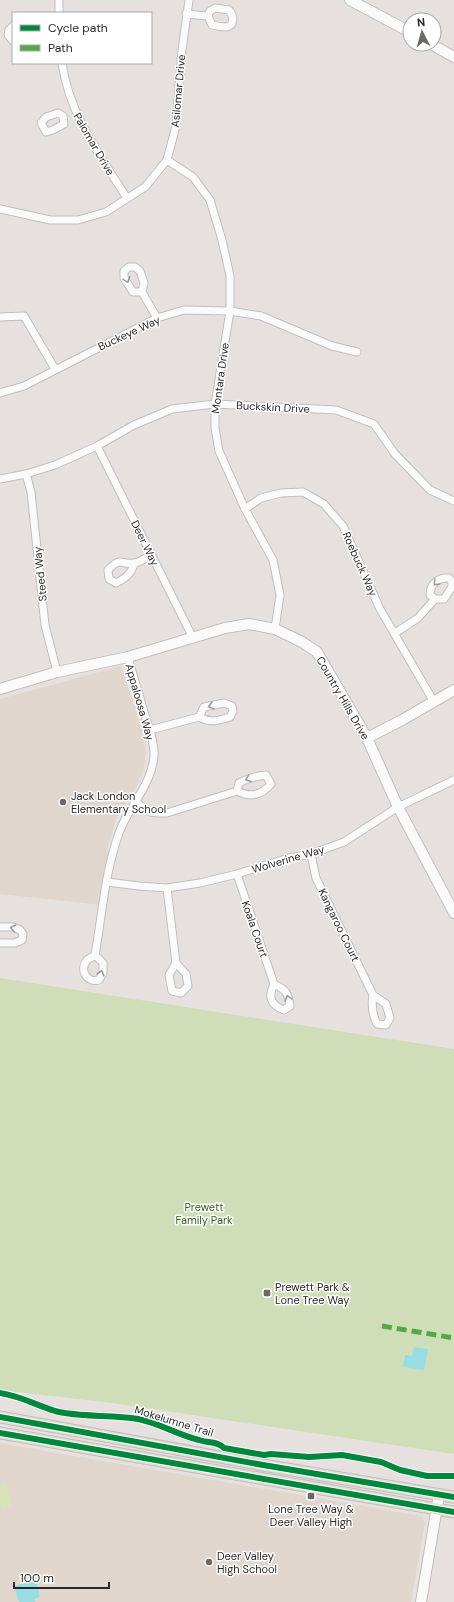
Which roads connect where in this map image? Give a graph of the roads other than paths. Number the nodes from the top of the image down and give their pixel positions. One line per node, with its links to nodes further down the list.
1 (59, 0): 4 (street)
2 (189, 0): 5 (street, Asilomar Drive)
3 (350, 0): 8 (street)
4 (59, 12)
5 (186, 14): 6 (street); 15 (street, Asilomar Drive)
6 (208, 16)
7 (12, 27): 9 (street)
8 (402, 28)
9 (12, 40)
10 (442, 50): 11 (street)
11 (454, 57)
12 (62, 64): 13 (street, Palomar Drive)
13 (74, 110): 14 (street); 16 (street, Palomar Drive)
14 (63, 116)
15 (167, 160): 16 (street, Asilomar Drive); 19 (street, Montara Drive)
16 (127, 198): 17 (street, Asilomar Drive)
17 (0, 209)
18 (142, 292): 21 (street)
19 (230, 311): 21 (street, Buckeye Way); 22 (street, Buckeye Way); 25 (street, Montara Drive)
20 (0, 317): 23 (street)
21 (156, 318): 23 (street, Buckeye Way)
22 (357, 352)
23 (55, 369): 24 (street, Buckeye Way)
24 (0, 393)
25 (215, 404): 26 (street, Buckskin Drive); 29 (street, Buckskin Drive); 30 (street, Montara Drive)
26 (97, 446): 27 (street, Buckskin Drive); 31 (street, Deer Way)
27 (26, 474): 28 (street, Buckskin Drive); 38 (street, Steed Way)
28 (0, 479)
29 (454, 501)
30 (245, 508): 34 (street, Montara Drive); 35 (street, Roebuck Way)
31 (151, 555): 32 (street); 36 (street, Deer Way)
32 (134, 564)
33 (435, 599): 35 (street)
34 (275, 629): 36 (street, Country Hills Drive); 44 (street, Country Hills Drive)
35 (395, 633): 41 (street, Roebuck Way)
36 (193, 638): 37 (street, Country Hills Drive)
37 (128, 657): 38 (street, Country Hills Drive); 43 (street, Appaloosa Way)
38 (57, 672): 39 (street, Country Hills Drive)
39 (0, 689)
40 (454, 690): 41 (street)
41 (434, 702): 44 (street)
42 (198, 717): 43 (street)
43 (150, 730): 47 (street, Appaloosa Way)
44 (367, 738): 48 (street, Country Hills Drive)
45 (454, 780): 48 (street, Wolverine Way)
46 (238, 791): 47 (street)
47 (135, 802): 51 (street, Appaloosa Way)
48 (398, 807): 49 (street, Wolverine Way); 53 (street, Country Hills Drive)
49 (311, 854): 50 (street, Wolverine Way); 59 (street, Kangaroo Court)
50 (237, 874): 52 (street, Wolverine Way); 58 (street, Koala Court)
51 (107, 882): 52 (street, Wolverine Way); 56 (street, Appaloosa Way)
52 (167, 888): 57 (street)
53 (454, 912)
54 (0, 927): 55 (street, one-way to 54)
55 (0, 943)
56 (95, 955)
57 (176, 963)
58 (274, 984)
59 (372, 995)
60 (0, 1417): 62 (main road)
61 (0, 1433): 64 (main road)
62 (439, 1494): 63 (main road); 64 (street)
63 (454, 1497)
64 (437, 1509): 65 (main road); 66 (street)
65 (454, 1512)
66 (421, 1602)

